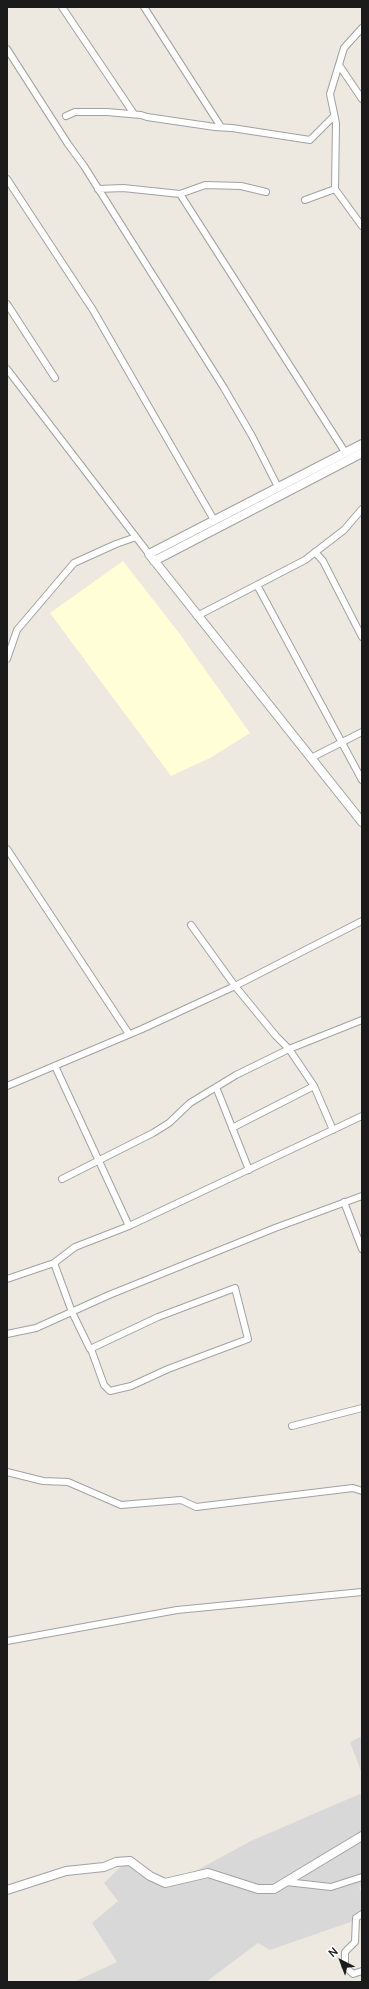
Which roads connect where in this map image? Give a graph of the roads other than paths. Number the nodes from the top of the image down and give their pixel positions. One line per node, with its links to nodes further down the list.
1 (62, 7): 7 (street)
2 (144, 7): 10 (street)
3 (362, 28): 5 (street)
4 (7, 49): 12 (street)
5 (339, 65): 6 (street); 9 (street)
6 (362, 99)
7 (134, 114): 8 (street); 10 (street)
8 (66, 116)
9 (334, 116): 10 (street); 13 (street)
10 (221, 127)
11 (7, 179): 26 (street)
12 (98, 189): 15 (street); 24 (street)
13 (335, 189): 16 (street); 17 (street)
14 (266, 192): 15 (street)
15 (180, 194): 22 (street)
16 (305, 200)
17 (362, 226)
18 (7, 304): 20 (street)
19 (7, 369): 27 (street)
20 (55, 378)
21 (362, 444): 22 (street)
22 (345, 452): 24 (street)
23 (362, 453): 29 (street)
24 (278, 487): 26 (street)
25 (362, 509): 28 (street)
26 (214, 520): 29 (street)
27 (136, 537): 29 (street); 33 (street)
28 (315, 552): 30 (street); 32 (street)
29 (151, 557): 31 (street)
30 (257, 585): 31 (street); 35 (street)
31 (198, 616): 36 (street)
32 (362, 637)
33 (7, 659)
34 (362, 732): 35 (street)
35 (342, 742): 36 (street); 37 (street)
36 (311, 758): 38 (street)
37 (362, 780)
38 (362, 822)
39 (7, 849): 44 (street)
40 (362, 921): 42 (street)
41 (191, 925): 42 (street)
42 (234, 986): 44 (street); 45 (street)
43 (362, 1020): 45 (street)
44 (129, 1034): 46 (street)
45 (289, 1049): 48 (street); 49 (street)
46 (54, 1066): 47 (street); 53 (street)
47 (7, 1086)
48 (314, 1086): 51 (street); 52 (street)
49 (216, 1087): 51 (street); 53 (street)
50 (362, 1116): 52 (street)
51 (232, 1128): 54 (street)
52 (333, 1130): 54 (street)
53 (100, 1160): 55 (street); 58 (street)
54 (249, 1170): 58 (street)
55 (62, 1179)
56 (362, 1196): 57 (street)
57 (344, 1202): 59 (street); 62 (street)
58 (129, 1226): 60 (street)
59 (362, 1249)
60 (54, 1263): 61 (street); 62 (street)
61 (7, 1279)
62 (72, 1312): 63 (street); 64 (street)
63 (7, 1334)
64 (91, 1349): 64 (street)
65 (362, 1408): 66 (street)
66 (292, 1426)
67 (7, 1472): 68 (street)
68 (362, 1491)
69 (362, 1592): 70 (street)
70 (7, 1641)
71 (362, 1836): 73 (street)
72 (362, 1877): 73 (street)
73 (286, 1882): 74 (street)
74 (7, 1890)
75 (362, 1914): 76 (street)
76 (362, 1971)

